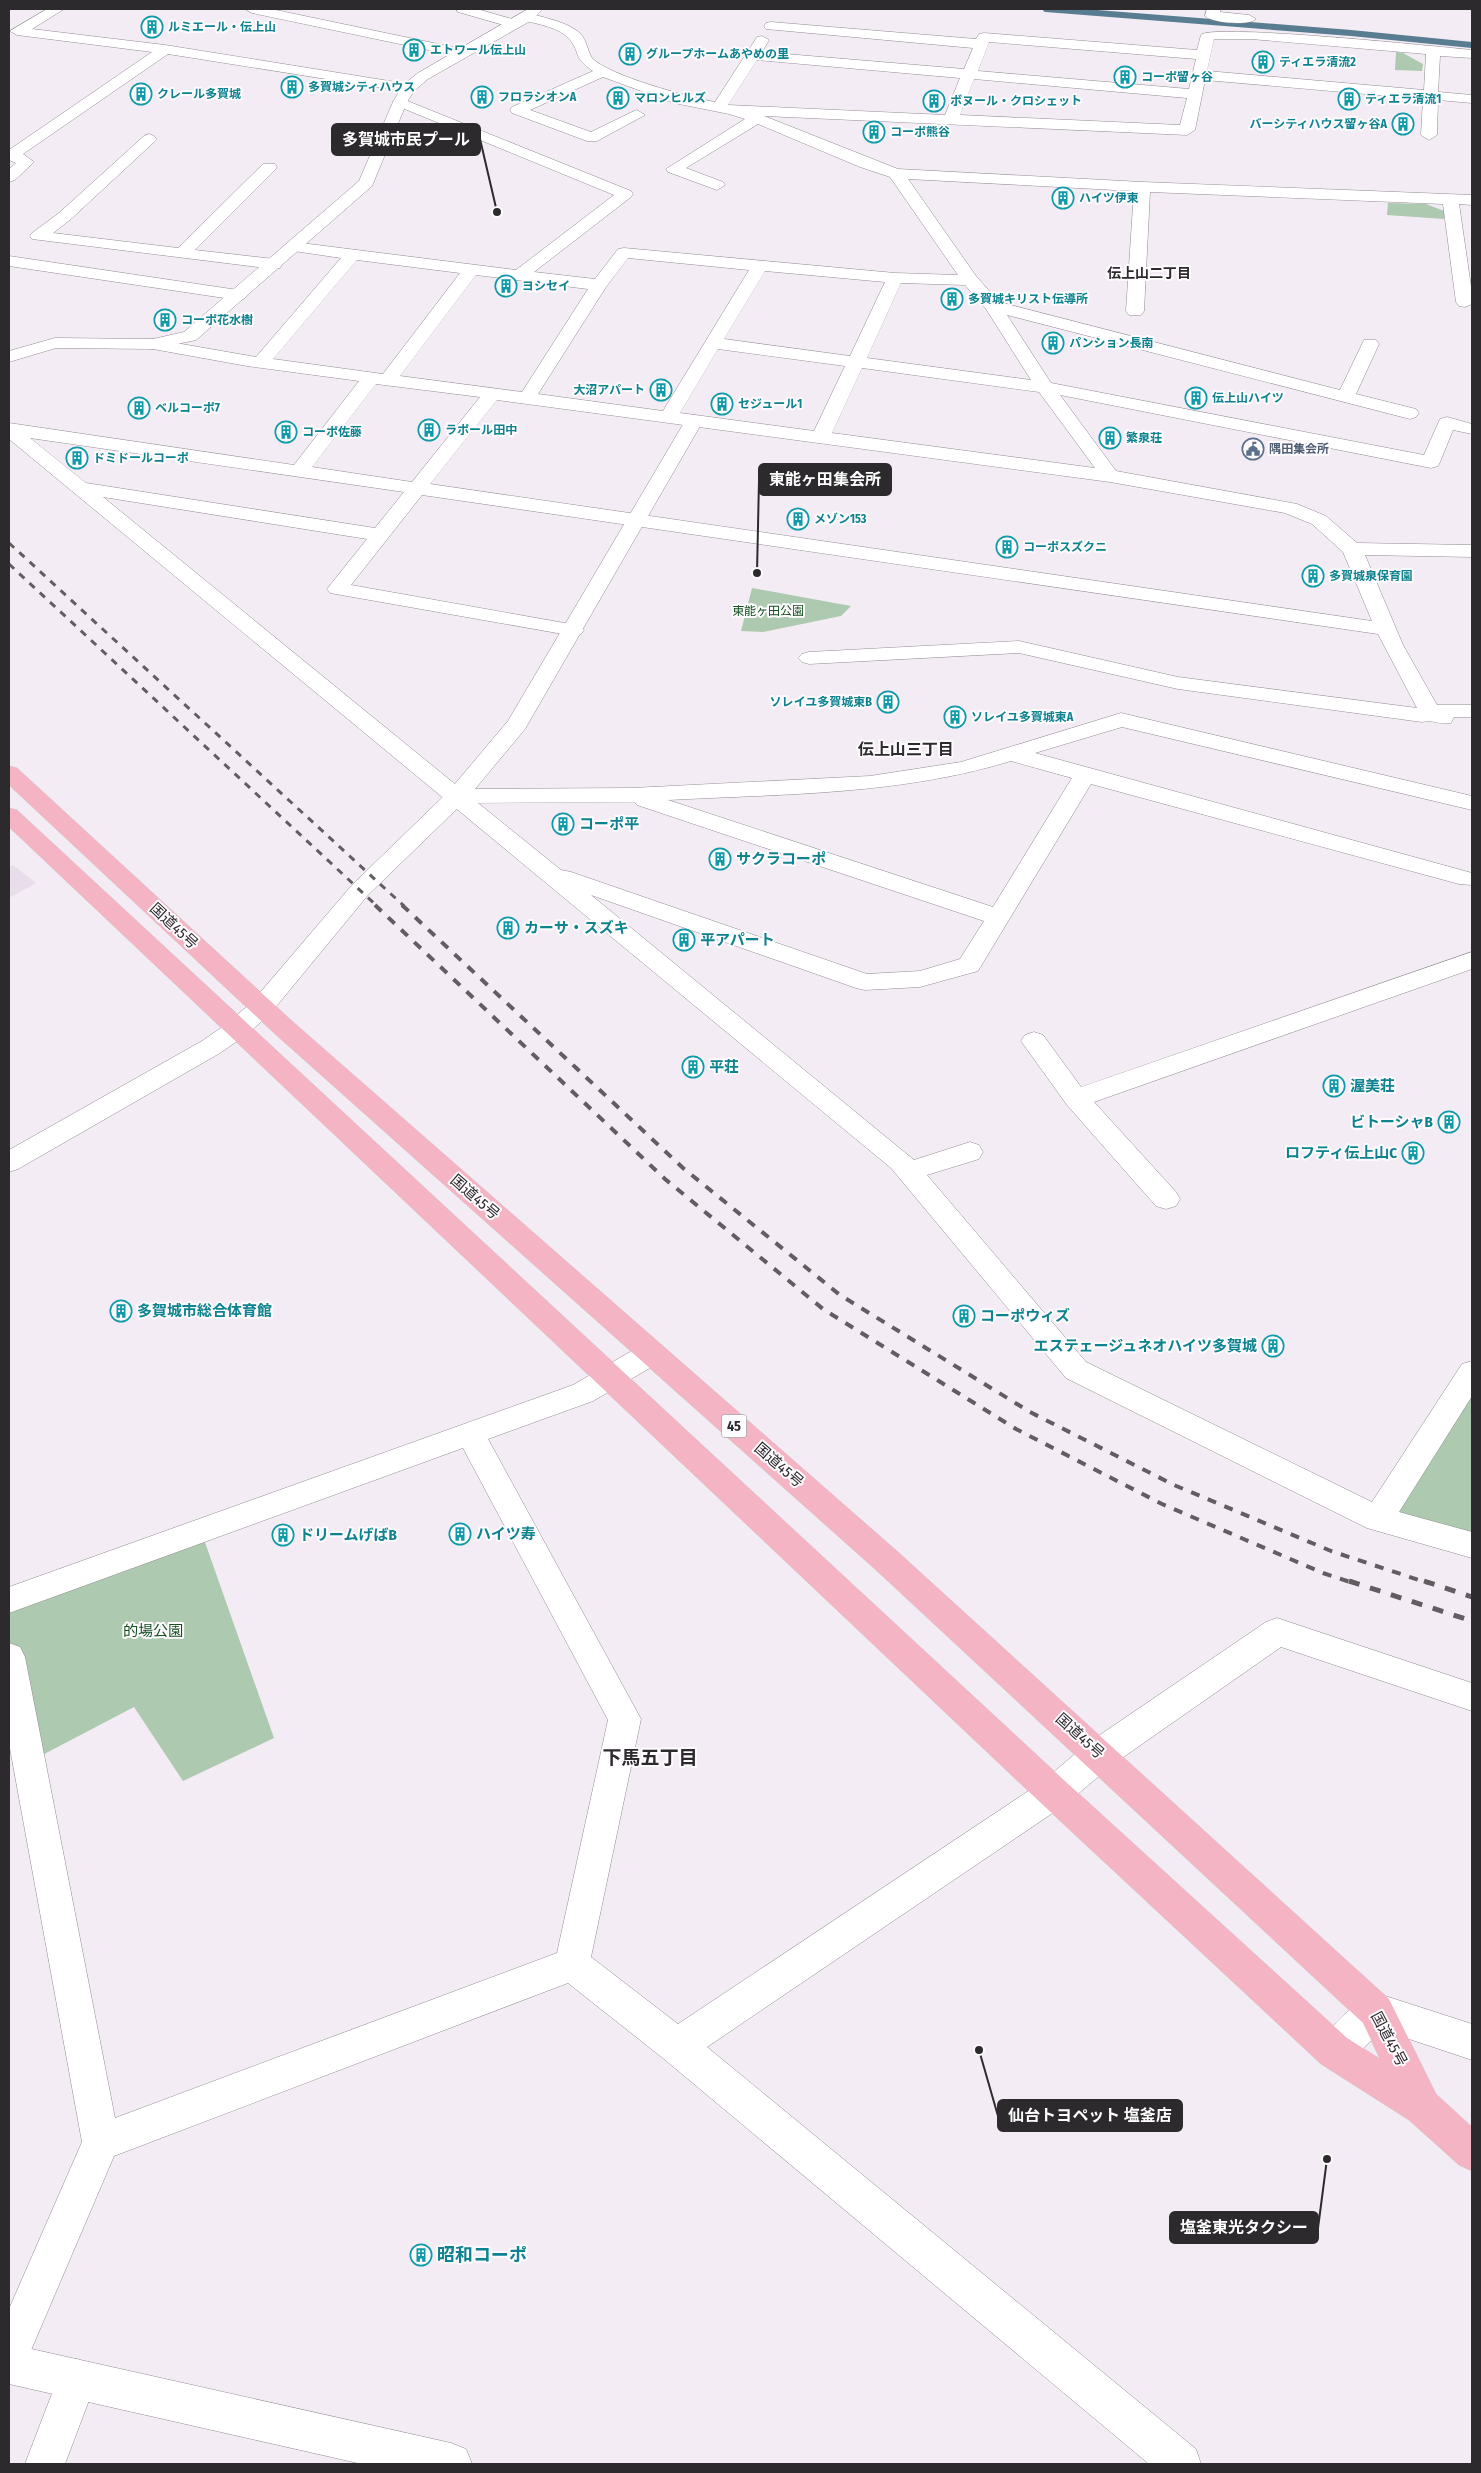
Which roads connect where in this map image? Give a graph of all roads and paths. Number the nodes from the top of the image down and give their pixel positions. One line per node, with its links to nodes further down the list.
1 (57, 9): 9 (street)
2 (252, 9): 14 (street)
3 (463, 9): 6 (street)
4 (780, 9): 8 (street)
5 (1214, 9): 7 (street)
6 (526, 17): 14 (street); 18 (street)
7 (1261, 20)
8 (771, 26): 10 (street); 16 (street)
9 (70, 38): 11 (street); 12 (street)
10 (981, 44): 17 (street); 19 (street)
11 (18, 46)
12 (165, 49): 23 (street); 33 (street)
13 (1433, 51): 15 (street); 17 (street); 24 (street)
14 (462, 53): 23 (street)
15 (1472, 54)
16 (752, 55): 19 (street); 27 (street)
17 (1204, 56): 20 (street)
18 (604, 70): 27 (street); 28 (street)
19 (968, 75): 22 (street); 30 (street)
20 (1200, 75): 21 (street); 22 (street)
21 (1311, 85): 24 (street); 26 (street)
22 (1195, 94): 30 (street)
23 (404, 95): 41 (street); 48 (street)
24 (1432, 95): 25 (street); 31 (street)
25 (1472, 99)
26 (1311, 101)
27 (725, 109): 29 (street); 30 (street)
28 (638, 114)
29 (756, 119): 35 (street); 37 (street)
30 (950, 119)
31 (1429, 135)
32 (149, 139): 42 (street)
33 (11, 155): 36 (street)
34 (269, 167): 43 (street)
35 (896, 174): 38 (street); 50 (street)
36 (9, 177)
37 (717, 185)
38 (1142, 187): 39 (street); 55 (street)
39 (1450, 199): 40 (street); 53 (street)
40 (1472, 200)
41 (293, 247): 44 (street); 45 (street)
42 (19, 248): 43 (street); 52 (street)
43 (182, 253): 45 (street)
44 (353, 254): 47 (street); 61 (street)
45 (274, 264): 52 (street)
46 (760, 266): 49 (street); 51 (street); 57 (street)
47 (472, 269): 48 (street); 62 (street)
48 (520, 276): 51 (street)
49 (895, 278): 50 (street); 60 (street)
50 (970, 280): 54 (street)
51 (599, 285): 65 (street)
52 (238, 295): 56 (street)
53 (1465, 302)
54 (993, 306): 63 (street); 66 (street)
55 (1134, 311)
56 (153, 344): 59 (street); 61 (street)
57 (713, 344): 60 (street); 68 (street)
58 (1370, 344): 66 (street)
59 (9, 357)
60 (856, 362): 63 (street); 72 (street)
61 (260, 363): 62 (street)
62 (380, 379): 64 (street); 73 (street)
63 (1045, 387): 71 (street); 74 (street)
64 (492, 394): 65 (street); 76 (street)
65 (527, 398): 68 (street)
66 (1345, 398): 67 (street)
67 (1410, 413)
68 (668, 417): 69 (street)
69 (694, 421): 72 (street); 77 (street)
70 (9, 429): 73 (street); 75 (street)
71 (1472, 429)
72 (820, 439): 74 (street)
73 (299, 471): 76 (street)
74 (1110, 476): 79 (street)
75 (78, 488): 78 (street); 91 (street)
76 (417, 488): 77 (street); 78 (street)
77 (634, 520): 81 (street); 82 (street)
78 (380, 535): 82 (street)
79 (1352, 549): 80 (street); 81 (street)
80 (1472, 551)
81 (1385, 629): 85 (street)
82 (574, 630): 91 (street)
83 (808, 658): 85 (street)
84 (1472, 710): 85 (street)
85 (1430, 712): 86 (street)
86 (1472, 729)
87 (1009, 753): 89 (street); 90 (street); 92 (street)
88 (9, 773): 98 (highway, 国道45号 / 45)
89 (1085, 775): 95 (street); 96 (street)
90 (632, 795): 91 (street); 96 (street)
91 (457, 796): 94 (street); 98 (street)
92 (1472, 803)
93 (9, 815): 99 (highway, 国道45号 / 45)
94 (545, 871): 96 (street); 104 (street)
95 (1467, 879)
96 (998, 917)
97 (1472, 960): 101 (street)
98 (262, 1008): 99 (street); 106 (highway, 国道45号 / 45)
99 (236, 1029): 103 (street); 108 (highway, 国道45号 / 45)
100 (1034, 1041): 101 (street)
101 (1076, 1099): 105 (street)
102 (970, 1152): 104 (street)
103 (9, 1162)
104 (910, 1172): 110 (street)
105 (1166, 1199)
106 (652, 1353): 108 (street); 115 (highway, 国道45号 / 45)
107 (1472, 1372): 110 (street)
108 (610, 1377): 109 (street); 116 (highway, 国道45号 / 45)
109 (472, 1435): 112 (street); 117 (street)
110 (1378, 1519): 111 (street)
111 (1472, 1545)
112 (9, 1600)
113 (9, 1657): 123 (street)
114 (1472, 1697): 115 (street)
115 (1100, 1754): 116 (street); 118 (highway, 国道45号 / 45)
116 (1054, 1793): 120 (street); 121 (highway, 国道45号 / 45)
117 (572, 1964): 120 (street); 123 (street)
118 (1376, 2011): 119 (street); 121 (street); 122 (highway, 国道45号 / 45)
119 (1472, 2042)
120 (677, 2046): 130 (street)
121 (1334, 2050): 122 (highway, 国道45号 / 45)
122 (1422, 2107): 124 (highway, 国道45号 / 45)
123 (101, 2142): 125 (street)
124 (1472, 2152)
125 (9, 2355)
126 (9, 2364): 127 (street)
127 (77, 2379): 128 (street); 129 (street)
128 (45, 2464)
129 (451, 2464)
130 (1181, 2464)

